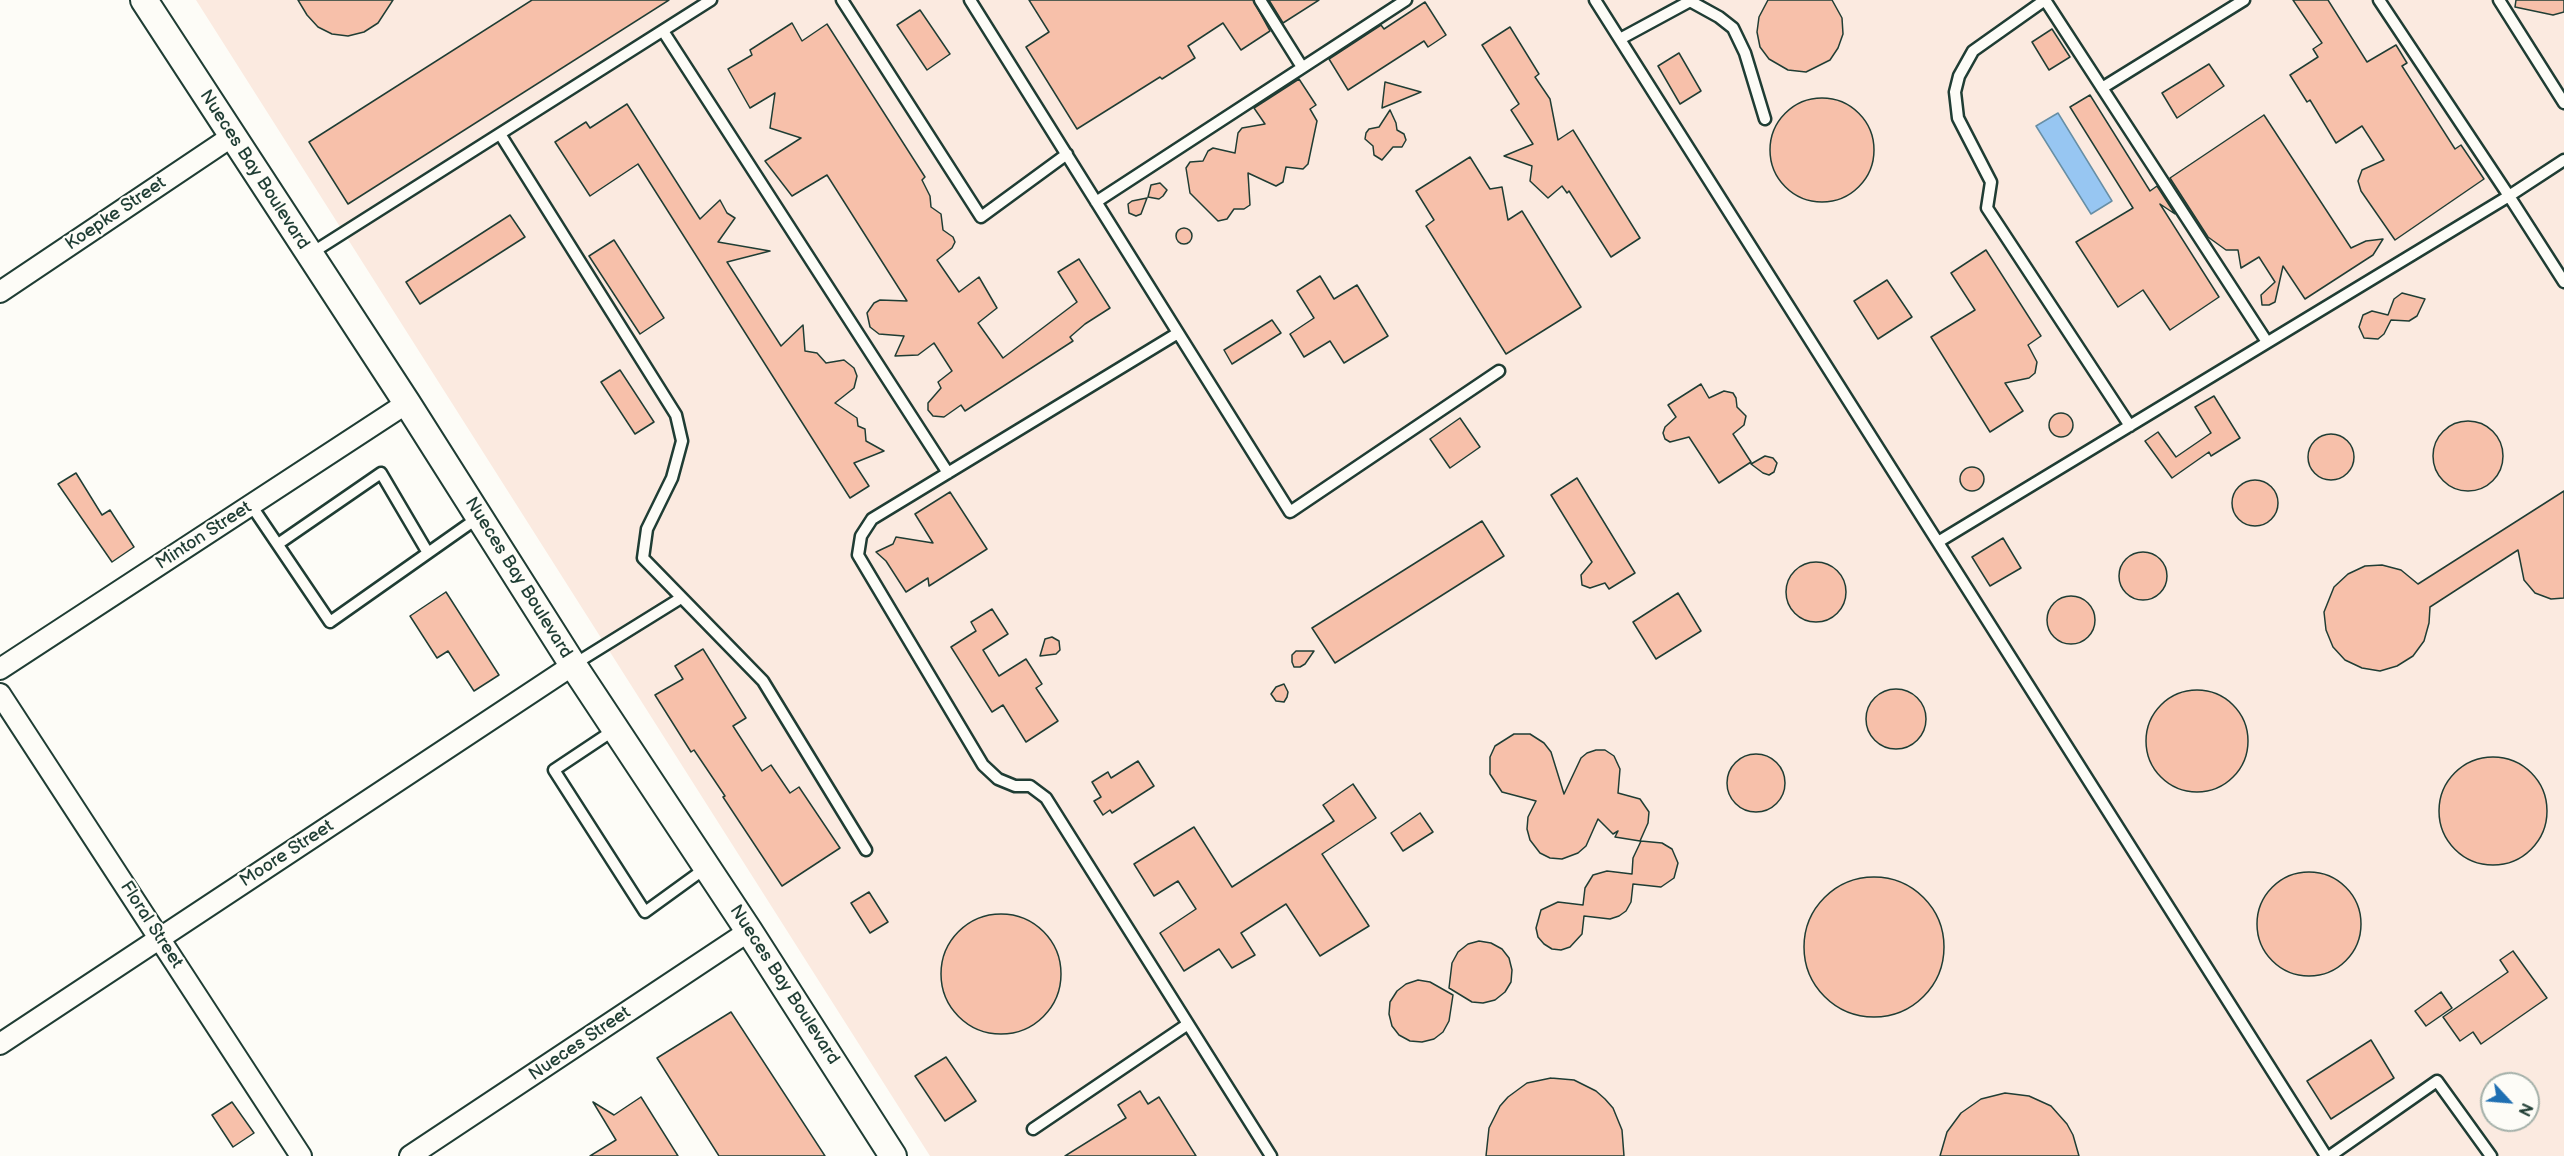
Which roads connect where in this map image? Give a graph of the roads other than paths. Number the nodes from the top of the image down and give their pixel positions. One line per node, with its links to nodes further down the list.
1 (144, 0): 19 (street, Nueces Bay Boulevard)
2 (711, 0): 12 (lane)
3 (842, 0): 20 (lane)
4 (970, 0): 20 (lane)
5 (1260, 0): 14 (lane)
6 (1406, 0): 14 (lane)
7 (1595, 0): 13 (lane)
8 (1691, 0): 13 (lane); 17 (lane)
9 (2244, 0): 15 (lane)
10 (2379, 0): 22 (lane)
11 (2499, 0): 16 (lane)
12 (663, 31): 18 (lane); 32 (lane)
13 (1620, 39): 35 (lane)
14 (1302, 67): 23 (lane)
15 (2102, 88): 28 (lane); 31 (lane)
16 (2564, 103)
17 (1765, 119)
18 (500, 134): 24 (lane); 38 (lane)
19 (231, 137): 24 (street, Nueces Bay Boulevard); 26 (street, Koepke Street)
20 (1067, 154): 23 (lane)
21 (2564, 160): 22 (lane)
22 (2509, 196): 25 (lane); 28 (lane)
23 (1096, 202): 27 (lane)
24 (309, 255): 30 (street, Nueces Bay Boulevard)
25 (2564, 282)
26 (0, 292)
27 (1178, 333): 29 (lane); 32 (lane)
28 (2268, 342): 31 (lane)
29 (1499, 371)
30 (408, 403): 33 (street, Minton Street); 34 (street, Nueces Bay Boulevard)
31 (2130, 426): 35 (lane)
32 (948, 473): 47 (lane)
33 (251, 505): 36 (lane); 40 (street, Minton Street)
34 (479, 517): 37 (lane); 39 (street, Nueces Bay Boulevard)
35 (1938, 542): 54 (lane)
36 (278, 544): 37 (lane); 37 (lane)
37 (428, 553)
38 (681, 598): 39 (lane); 43 (lane)
39 (573, 665): 42 (street, Nueces Bay Boulevard); 46 (street, Moore Street)
40 (0, 669)
41 (0, 694): 46 (street, Floral Street)
42 (615, 729): 44 (street, Nueces Bay Boulevard); 44 (lane)
43 (866, 850)
44 (707, 867): 45 (street, Nueces Bay Boulevard)
45 (750, 931): 51 (street, Nueces Street); 52 (street, Nueces Bay Boulevard)
46 (159, 938): 48 (street, Moore Street); 50 (street, Floral Street)
47 (1188, 1024): 49 (lane); 53 (lane)
48 (0, 1044)
49 (1033, 1130)
50 (301, 1156)
51 (410, 1156)
52 (893, 1156)
53 (1271, 1156)
54 (2328, 1156): 55 (lane)
55 (2491, 1156)

